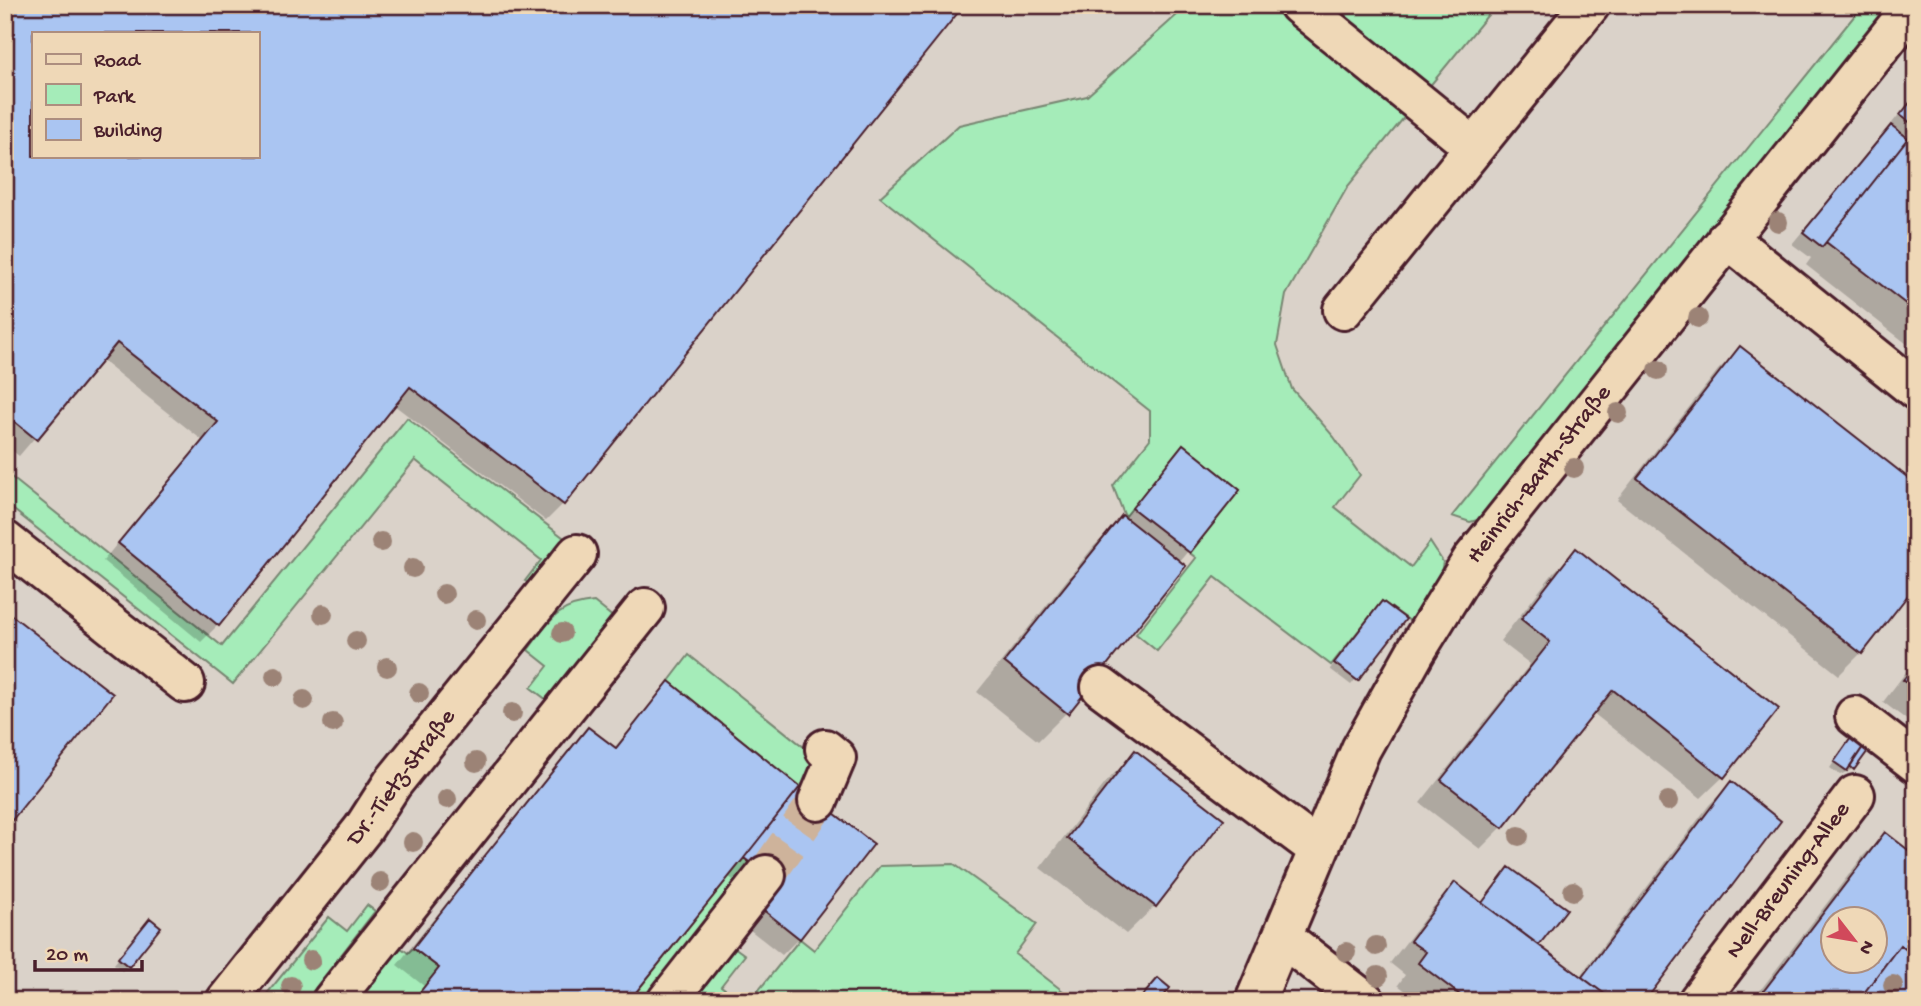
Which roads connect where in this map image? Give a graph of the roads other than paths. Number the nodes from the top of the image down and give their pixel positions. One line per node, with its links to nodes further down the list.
1 (1299, 5): 4 (street)
2 (1590, 5): 4 (street)
3 (1914, 5): 5 (street, Heinrich-Barth-Straße)
4 (1474, 147): 6 (street)
5 (1727, 238): 7 (street); 18 (street, Heinrich-Barth-Straße)
6 (1343, 310)
7 (1916, 390)
8 (5, 541): 11 (street)
9 (577, 554): 21 (street, Dr.-Tietz-Straße)
10 (645, 608): 22 (street)
11 (186, 683)
12 (1101, 687): 18 (street)
13 (1854, 716): 15 (street)
14 (825, 749): 17 (street)
15 (1916, 763)
16 (1855, 795): 26 (street, Nell-Breuning-Allee)
17 (818, 801)
18 (1318, 849): 20 (street, Heinrich-Barth-Straße)
19 (766, 875): 23 (street)
20 (1282, 937): 24 (street, Heinrich-Barth-Straße); 25 (street)
21 (226, 1001)
22 (332, 1001)
23 (667, 1001)
24 (1255, 1001)
25 (1366, 1001)
26 (1698, 1001)

